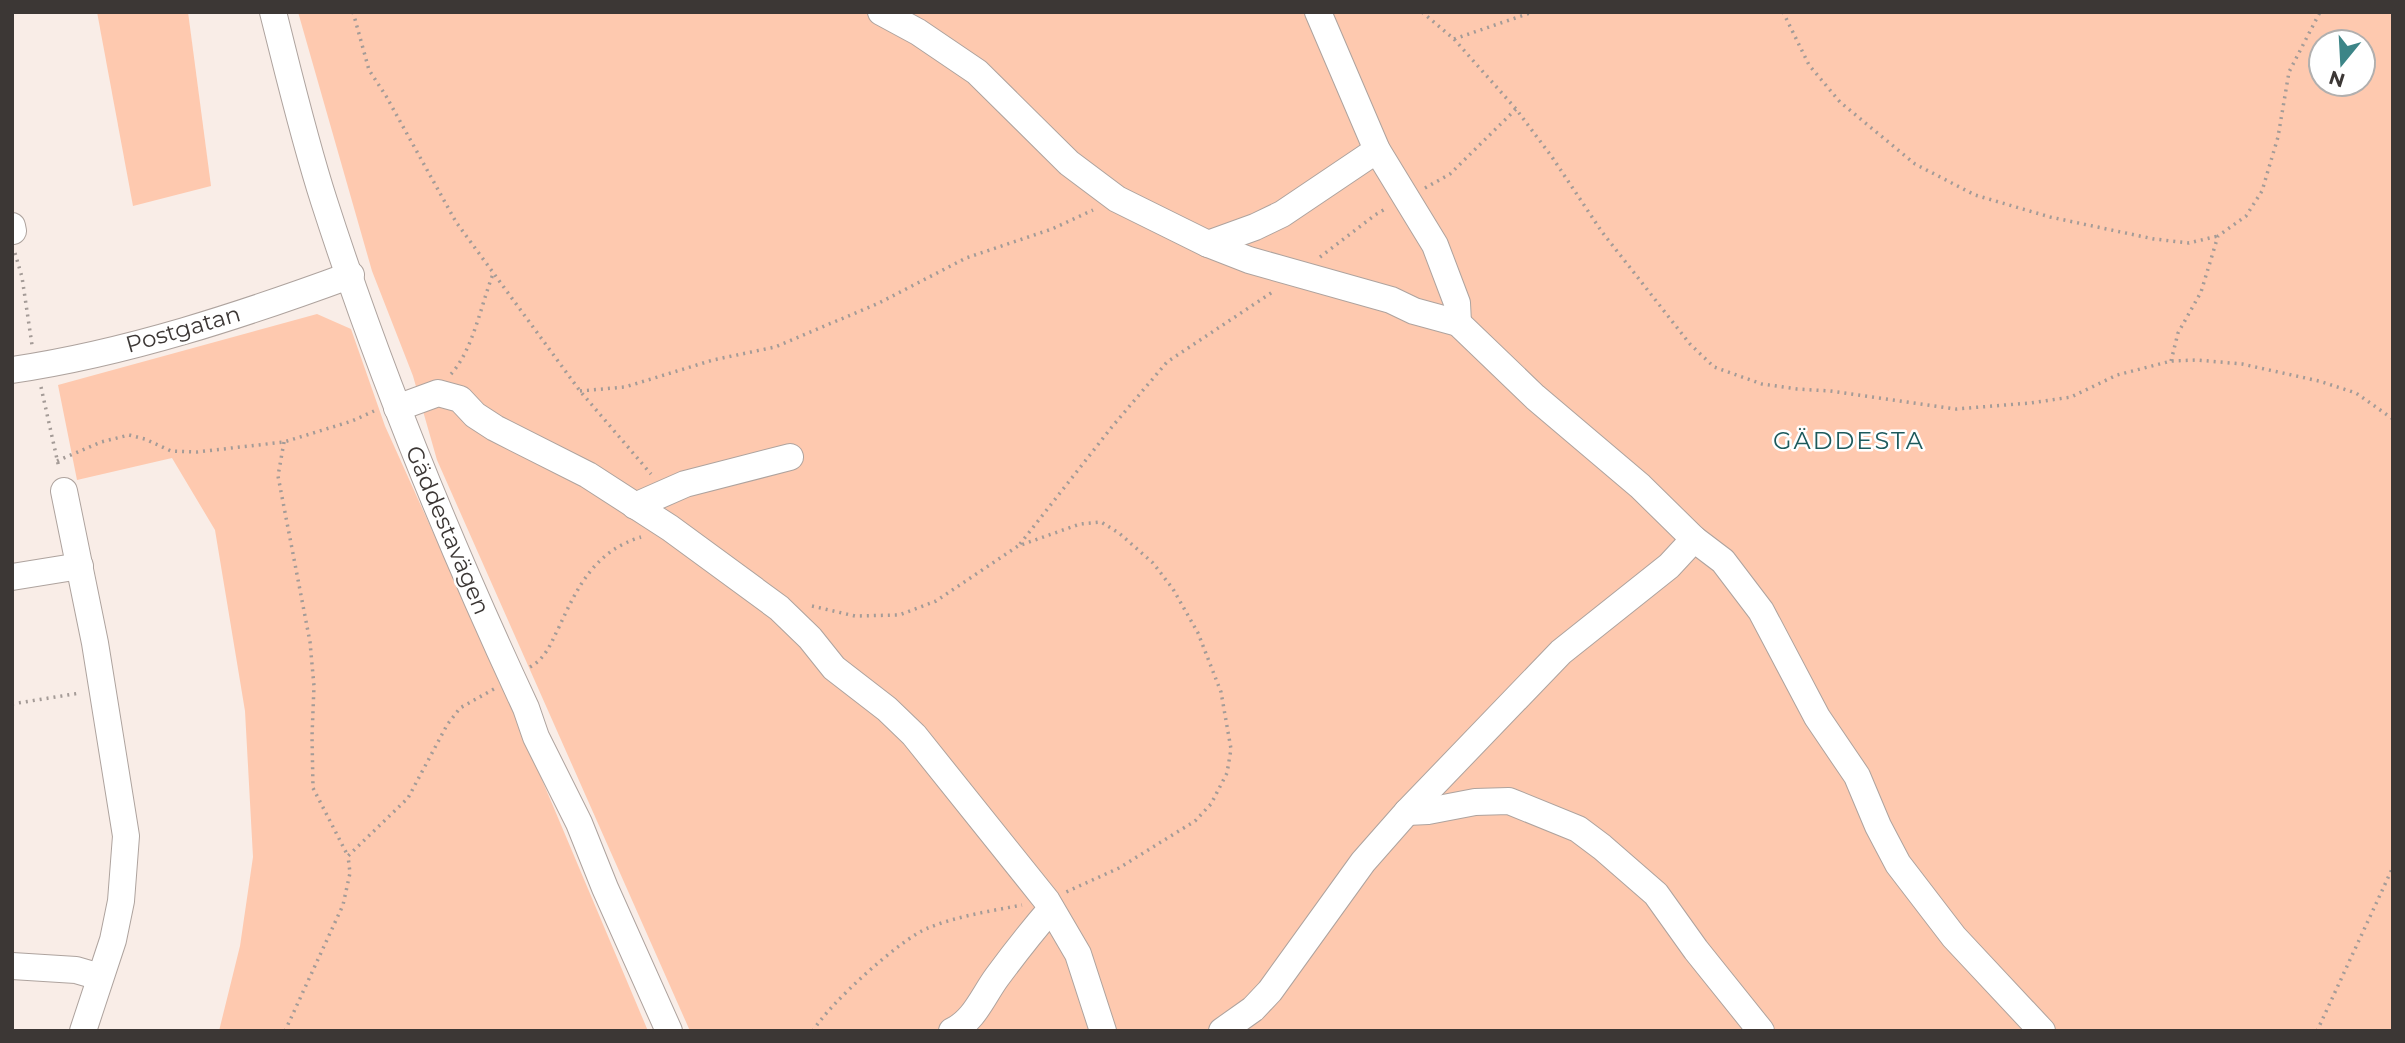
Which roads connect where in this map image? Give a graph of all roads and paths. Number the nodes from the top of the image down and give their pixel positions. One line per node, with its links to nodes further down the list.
1 (273, 12): 20 (street, Gäddestavägen)
2 (353, 12): 18 (path)
3 (881, 12): 14 (street)
4 (1318, 12): 12 (street)
5 (1422, 12): 10 (path)
6 (1534, 12): 10 (path)
7 (1790, 12): 9 (path)
8 (2320, 12): 15 (path)
9 (1784, 14): 15 (path)
10 (1454, 38): 11 (path)
11 (1516, 109): 13 (path); 23 (path)
12 (1377, 150): 13 (street); 16 (street)
13 (1406, 197): 19 (path); 21 (street)
14 (1118, 199): 16 (street); 26 (path)
15 (2218, 236): 23 (path)
16 (1208, 244): 19 (street)
17 (12, 257): 22 (path)
18 (493, 274): 26 (path); 27 (path)
19 (1298, 274): 21 (street); 38 (path)
20 (351, 275): 24 (street, Postgatan); 28 (street, Gäddestavägen)
21 (1458, 323): 37 (street)
22 (33, 350)
23 (2171, 361): 29 (path)
24 (12, 370)
25 (40, 381): 32 (path)
26 (580, 391): 34 (path)
27 (432, 395): 28 (street); 35 (street)
28 (397, 408): 30 (path); 42 (street, Gäddestavägen)
29 (2393, 419)
30 (284, 442): 32 (path); 46 (path)
31 (790, 457): 34 (street)
32 (57, 461): 33 (path)
33 (64, 491): 39 (street)
34 (667, 492): 35 (street)
35 (635, 506): 36 (street)
36 (670, 528): 42 (path); 48 (street)
37 (1694, 539): 45 (street); 59 (street)
38 (1018, 546): 41 (path); 48 (path)
39 (80, 566): 40 (street); 43 (street)
40 (12, 577)
41 (810, 605)
42 (512, 678): 46 (path); 53 (street, Gäddestavägen)
43 (103, 689): 44 (path); 50 (street)
44 (12, 704)
45 (1407, 812): 57 (street); 58 (street)
46 (348, 856): 52 (path)
47 (2393, 867): 60 (path)
48 (1049, 905): 54 (path); 55 (street); 56 (street)
49 (12, 965): 50 (street)
50 (100, 977): 51 (street)
51 (83, 1031)
52 (285, 1031)
53 (669, 1031)
54 (813, 1031)
55 (952, 1031)
56 (1103, 1031)
57 (1222, 1031)
58 (1761, 1031)
59 (2042, 1031)
60 (2317, 1031)

